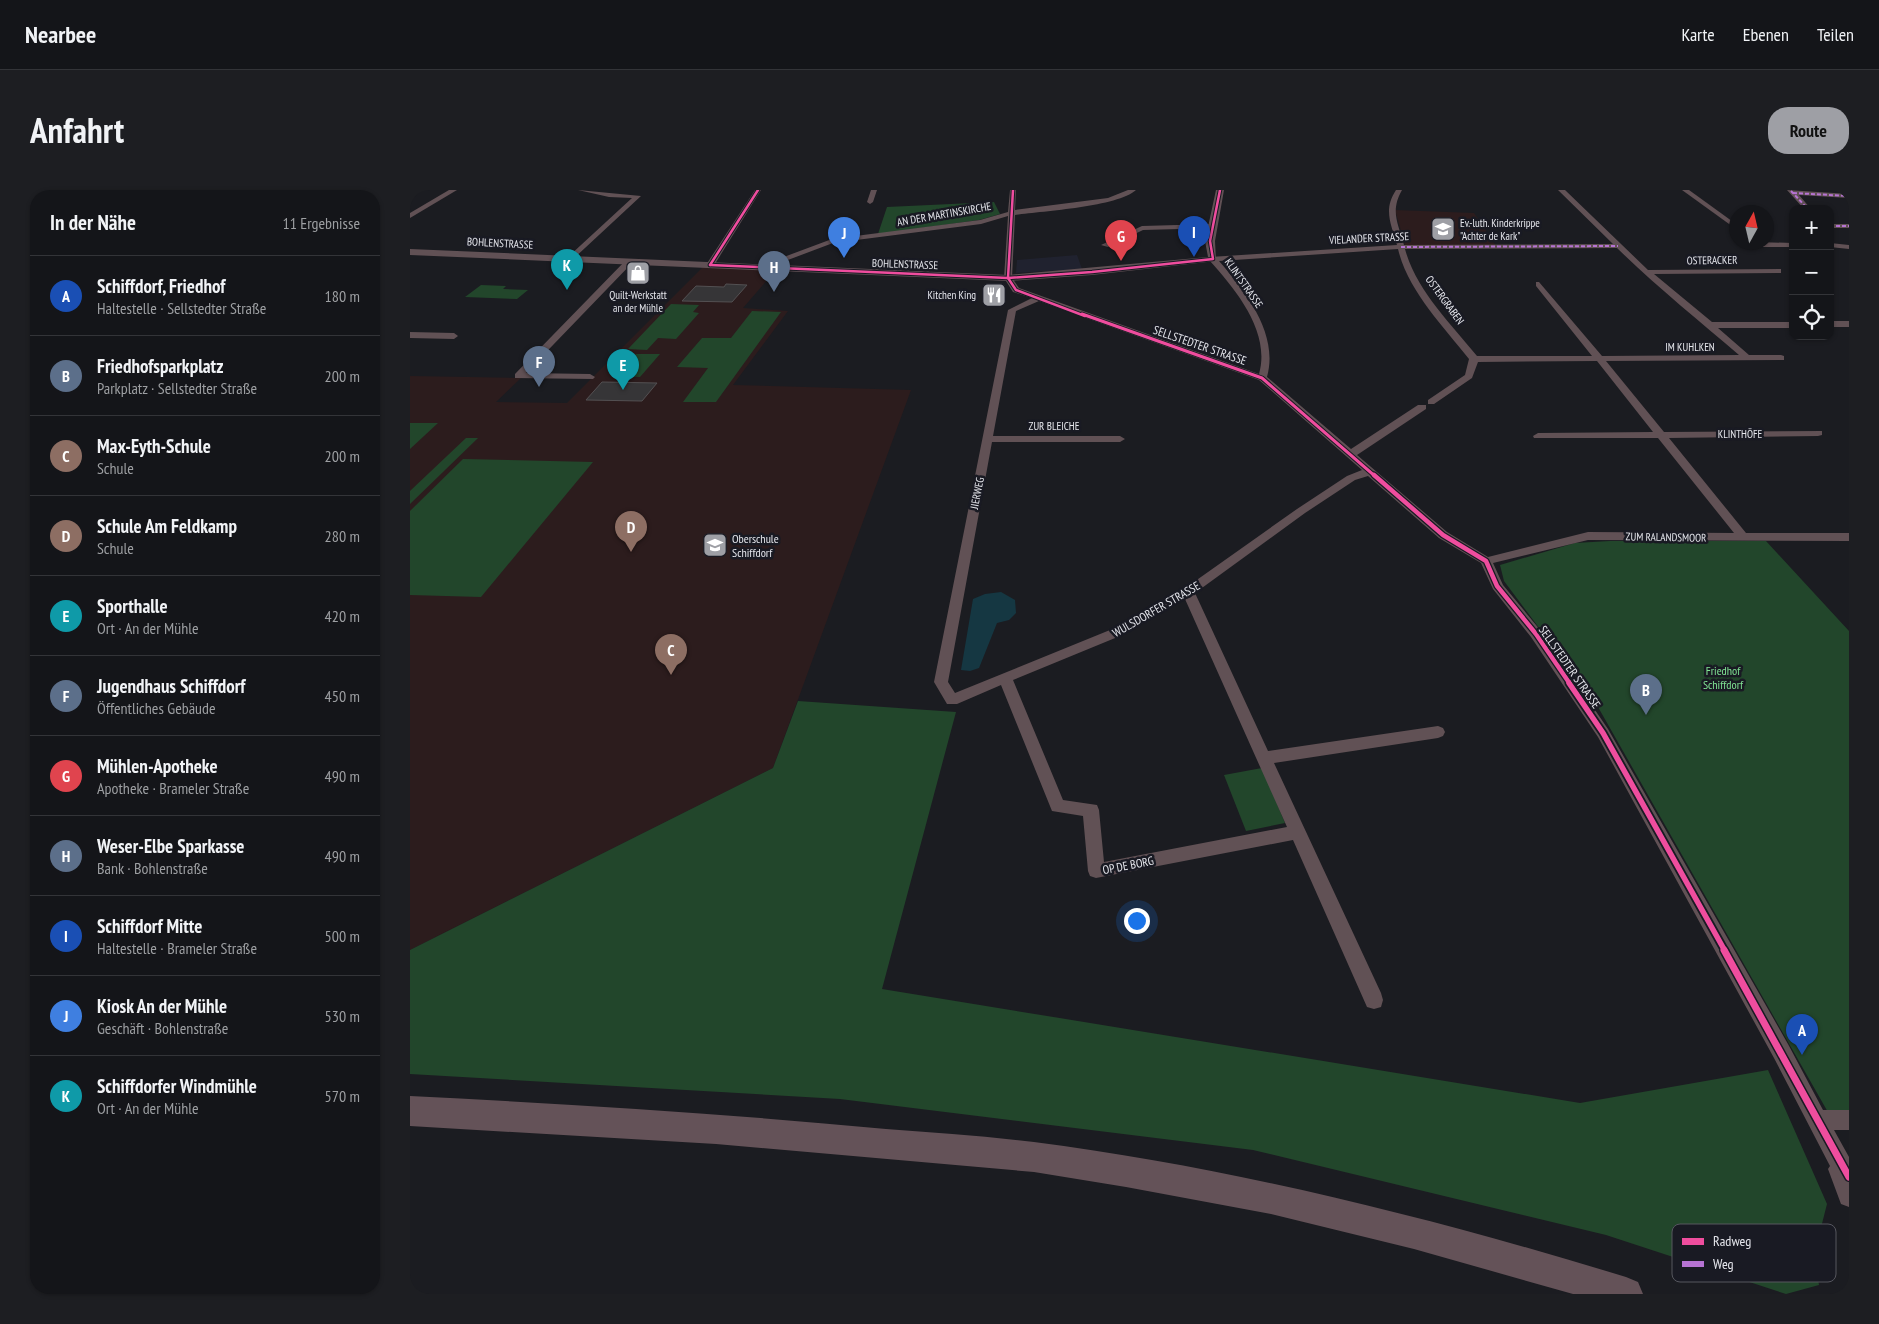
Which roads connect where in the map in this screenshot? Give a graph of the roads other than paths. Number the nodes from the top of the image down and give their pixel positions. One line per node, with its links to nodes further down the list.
1 (454, 190): 16 (street)
2 (581, 190): 13 (street)
3 (645, 190): 13 (street)
4 (758, 190): 36 (street)
5 (874, 190): 17 (street)
6 (1013, 190): 19 (street)
7 (1134, 190): 19 (street, AN DER MARTINSKIRCHE)
8 (1220, 190): 22 (street)
9 (1399, 190): 31 (street, OSTERGRABEN)
10 (1562, 190): 29 (street)
11 (1685, 190): 21 (street)
12 (1791, 191): 14 (street); 18 (street)
13 (638, 196): 33 (street)
14 (1849, 196)
15 (418, 202): 16 (street)
16 (434, 202): 20 (street)
17 (870, 202)
18 (1804, 205)
19 (1011, 212): 37 (street, AN DER MARTINSKIRCHE); 40 (street)
20 (410, 216)
21 (1729, 222)
22 (1213, 226): 25 (street); 34 (street)
23 (1834, 226): 24 (street)
24 (1849, 226)
25 (1105, 245)
26 (1774, 245): 27 (street)
27 (1789, 245)
28 (1834, 245): 30 (street)
29 (1618, 246): 31 (street, VIELANDER STRASSE); 39 (street)
30 (1848, 246)
31 (1401, 247): 34 (street, VIELANDER STRASSE); 52 (street, OSTERGRABEN)
32 (412, 253): 33 (street, BOHLENSTRASSE)
33 (571, 259): 35 (street, BOHLENSTRASSE)
34 (1213, 259): 40 (street, BOHLENSTRASSE); 54 (street, KLINTSTRASSE)
35 (630, 262): 36 (street, BOHLENSTRASSE); 53 (street)
36 (710, 265): 37 (street, BOHLENSTRASSE)
37 (761, 267): 40 (street, BOHLENSTRASSE)
38 (1778, 271): 39 (street, OSTERACKER)
39 (1646, 272): 46 (street)
40 (1008, 278): 42 (street, SELLSTEDTER STRASSE)
41 (1540, 284): 49 (street)
42 (1037, 298): 54 (street, SELLSTEDTER STRASSE); 58 (street, JIERWEG)
43 (1789, 324): 46 (street)
44 (1834, 324): 45 (street)
45 (1849, 324)
46 (1709, 325): 50 (street)
47 (410, 335): 48 (street)
48 (454, 336)
49 (1600, 358): 50 (street, IM KUHLKEN); 52 (street, IM KUHLKEN); 56 (street)
50 (1747, 358): 51 (street, IM KUHLKEN)
51 (1781, 358)
52 (1474, 359): 60 (street)
53 (590, 378)
54 (1262, 378): 60 (street, SELLSTEDTER STRASSE)
55 (1818, 433): 56 (street, KLINTHÖFE)
56 (1663, 434): 57 (street, KLINTHÖFE); 63 (street)
57 (1538, 436)
58 (987, 439): 59 (street, ZUR BLEICHE); 67 (street, JIERWEG)
59 (1120, 439)
60 (1351, 454): 61 (street, SELLSTEDTER STRASSE)
61 (1368, 472): 64 (street, SELLSTEDTER STRASSE); 65 (street, WULSDORFER STRASSE)
62 (1849, 537): 63 (street, ZUM RALANDSMOOR)
63 (1744, 538): 64 (street, ZUM RALANDSMOOR)
64 (1486, 561): 73 (street, SELLSTEDTER STRASSE)
65 (1188, 592): 66 (street, WULSDORFER STRASSE); 69 (street)
66 (1006, 680): 67 (street, WULSDORFER STRASSE); 70 (street, OP DE BORG)
67 (952, 700)
68 (1438, 732): 69 (street)
69 (1264, 758): 70 (street)
70 (1298, 832): 71 (street)
71 (1374, 1000)
72 (410, 1111): 78 (main road)
73 (1817, 1120): 74 (street); 75 (street, SELLSTEDTER STRASSE)
74 (1849, 1120)
75 (1834, 1154): 76 (street, SELLSTEDTER STRASSE); 77 (street, SELLSTEDTER STRASSE)
76 (1849, 1178)
77 (1849, 1196)
78 (1626, 1294)

